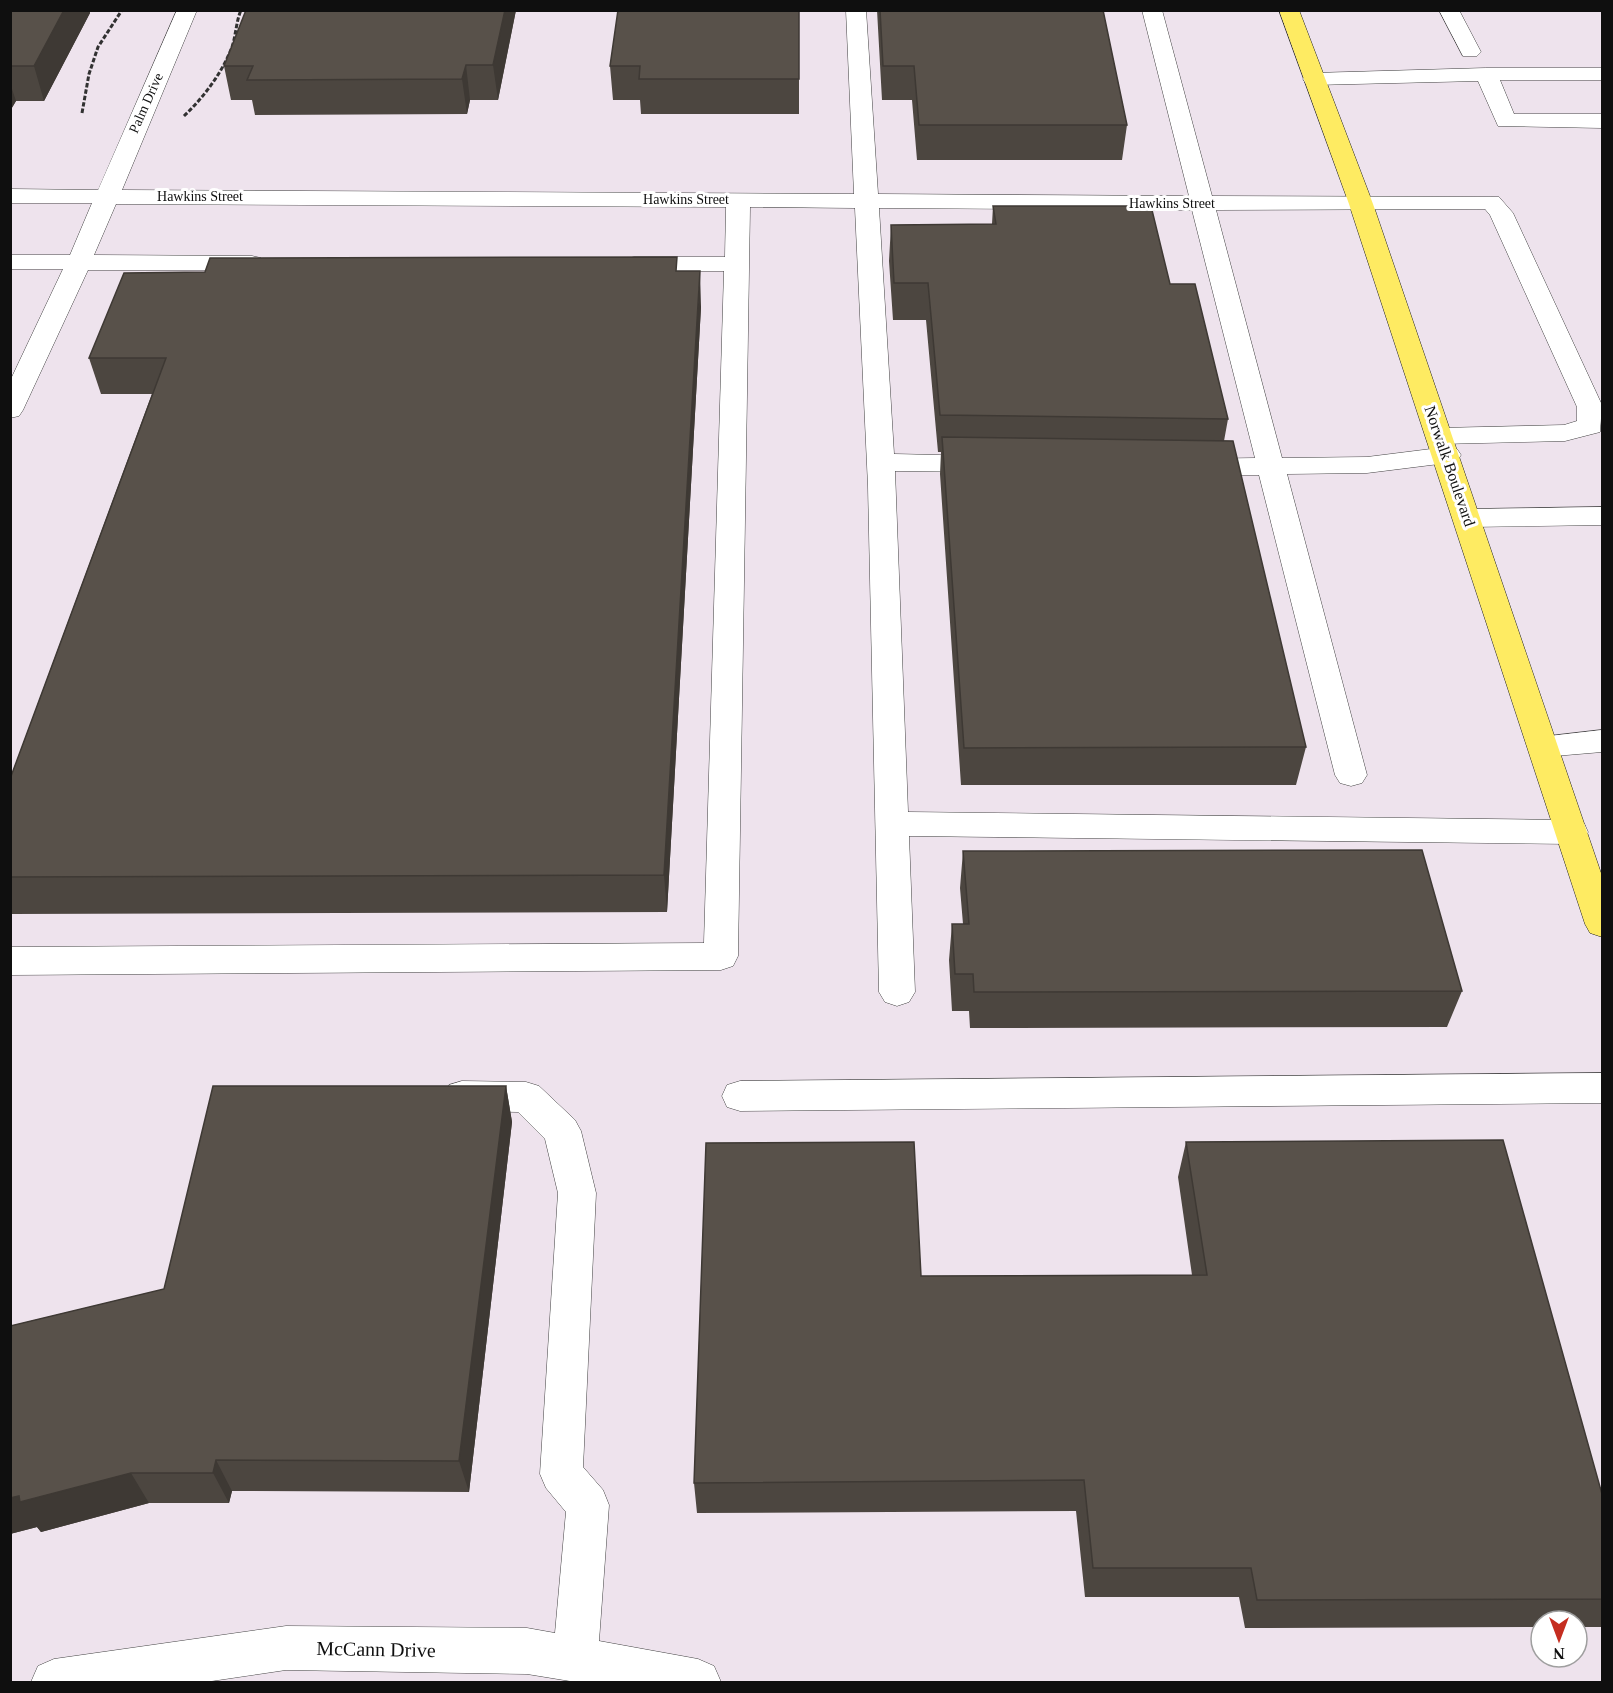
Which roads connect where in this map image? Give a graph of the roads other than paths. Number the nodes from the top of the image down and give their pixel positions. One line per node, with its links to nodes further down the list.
1 (187, 10): 12 (street, Palm Drive)
2 (856, 10): 14 (street)
3 (1152, 10): 15 (street)
4 (1288, 10): 9 (main road, Norwalk Boulevard)
5 (1449, 10): 6 (street)
6 (1470, 52)
7 (1486, 74): 8 (street); 9 (street); 10 (street)
8 (1602, 74)
9 (1314, 79): 16 (main road, Norwalk Boulevard)
10 (1602, 121)
11 (10, 196): 12 (street, Hawkins Street)
12 (106, 196): 13 (street, Hawkins Street); 18 (street, Palm Drive)
13 (738, 200): 14 (street, Hawkins Street); 21 (street)
14 (865, 201): 15 (street, Hawkins Street); 24 (street)
15 (1202, 203): 16 (street, Hawkins Street); 27 (street)
16 (1361, 204): 23 (main road, Norwalk Boulevard); 23 (street, Hawkins Street)
17 (10, 262): 18 (street)
18 (79, 262): 19 (street); 22 (street, Palm Drive)
19 (270, 263)
20 (606, 263): 21 (street)
21 (737, 264): 36 (street)
22 (10, 410)
23 (1444, 446): 27 (street); 29 (main road, Norwalk Boulevard)
24 (880, 462): 25 (street); 33 (street)
25 (1010, 464)
26 (1164, 466): 27 (street)
27 (1270, 468): 32 (street)
28 (1602, 516): 29 (street)
29 (1468, 518): 31 (main road, Norwalk Boulevard)
30 (1602, 741): 31 (street)
31 (1543, 746): 34 (main road, Norwalk Boulevard)
32 (1351, 775)
33 (894, 824): 34 (street); 37 (street)
34 (1572, 832): 35 (main road, Norwalk Boulevard)
35 (1602, 924)
36 (10, 962)
37 (897, 992)
38 (1602, 1088): 40 (street)
39 (431, 1095): 41 (street)
40 (740, 1096)
41 (575, 1659): 42 (street, McCann Drive); 43 (street, McCann Drive)
42 (54, 1683)
43 (698, 1683)

